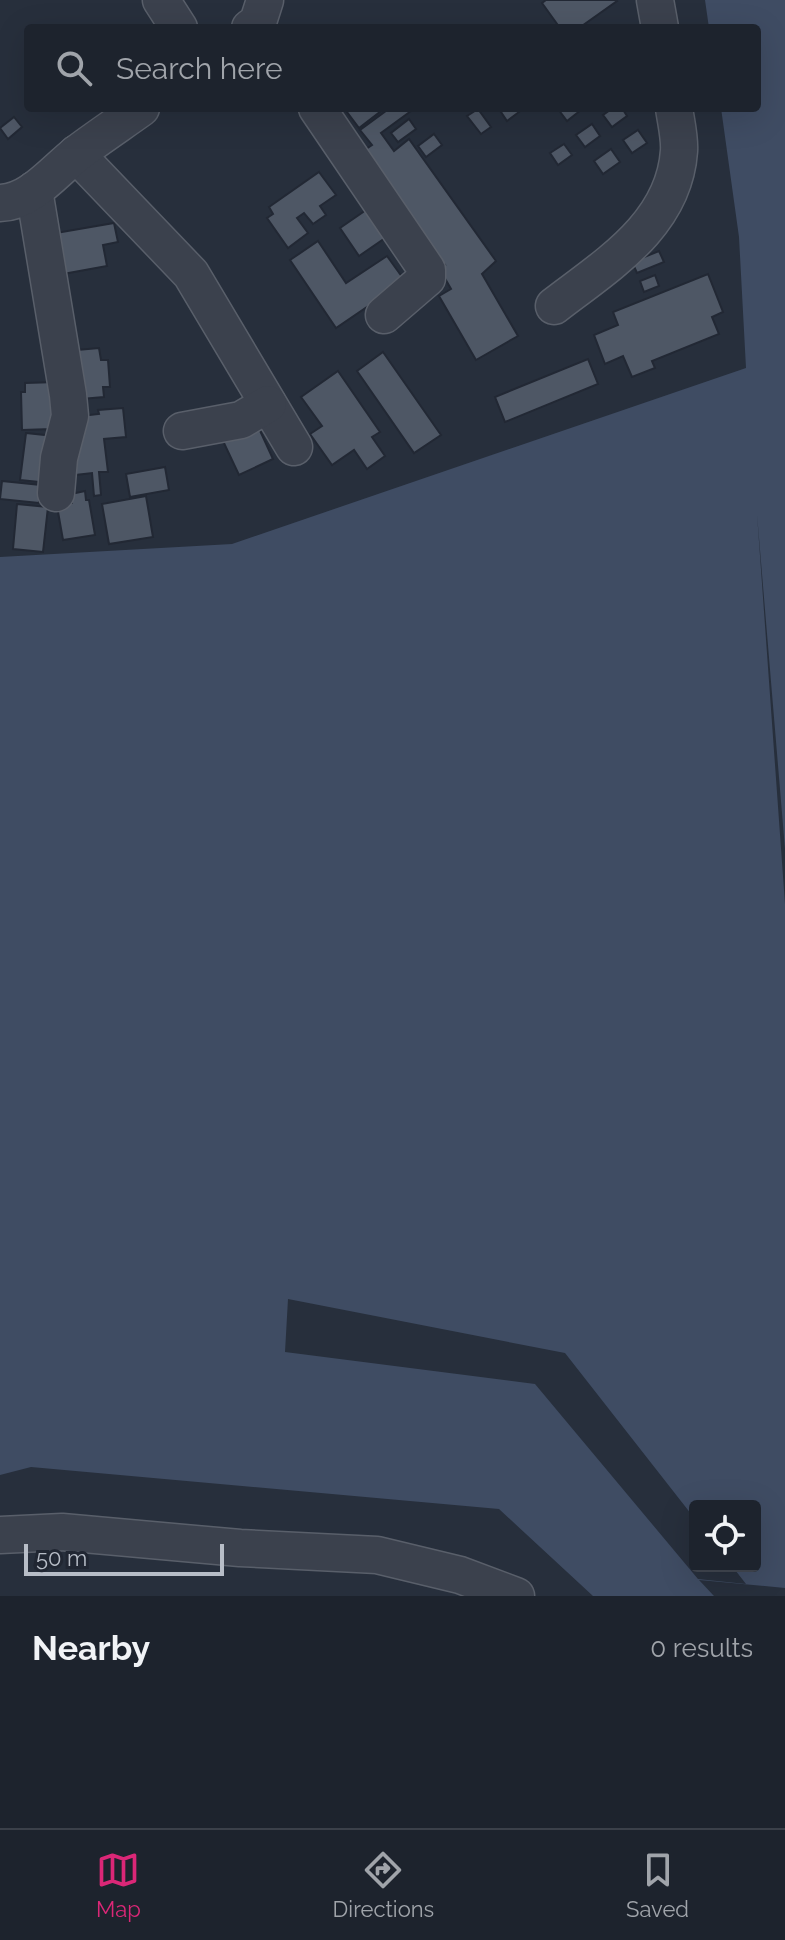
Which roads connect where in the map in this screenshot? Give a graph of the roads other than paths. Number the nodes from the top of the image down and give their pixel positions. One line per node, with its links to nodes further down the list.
1 (161, 0): 3 (street)
2 (655, 0): 4 (street)
3 (176, 24)
4 (659, 24)
5 (135, 112): 8 (street)
6 (320, 112): 12 (street)
7 (674, 112): 11 (street)
8 (76, 154): 9 (street); 13 (street)
9 (34, 190): 10 (street); 16 (street)
10 (0, 203)
11 (554, 306)
12 (384, 315)
13 (268, 404): 14 (street); 15 (street)
14 (182, 431)
15 (294, 447)
16 (56, 493)
17 (0, 1535): 18 (street)
18 (497, 1592)

